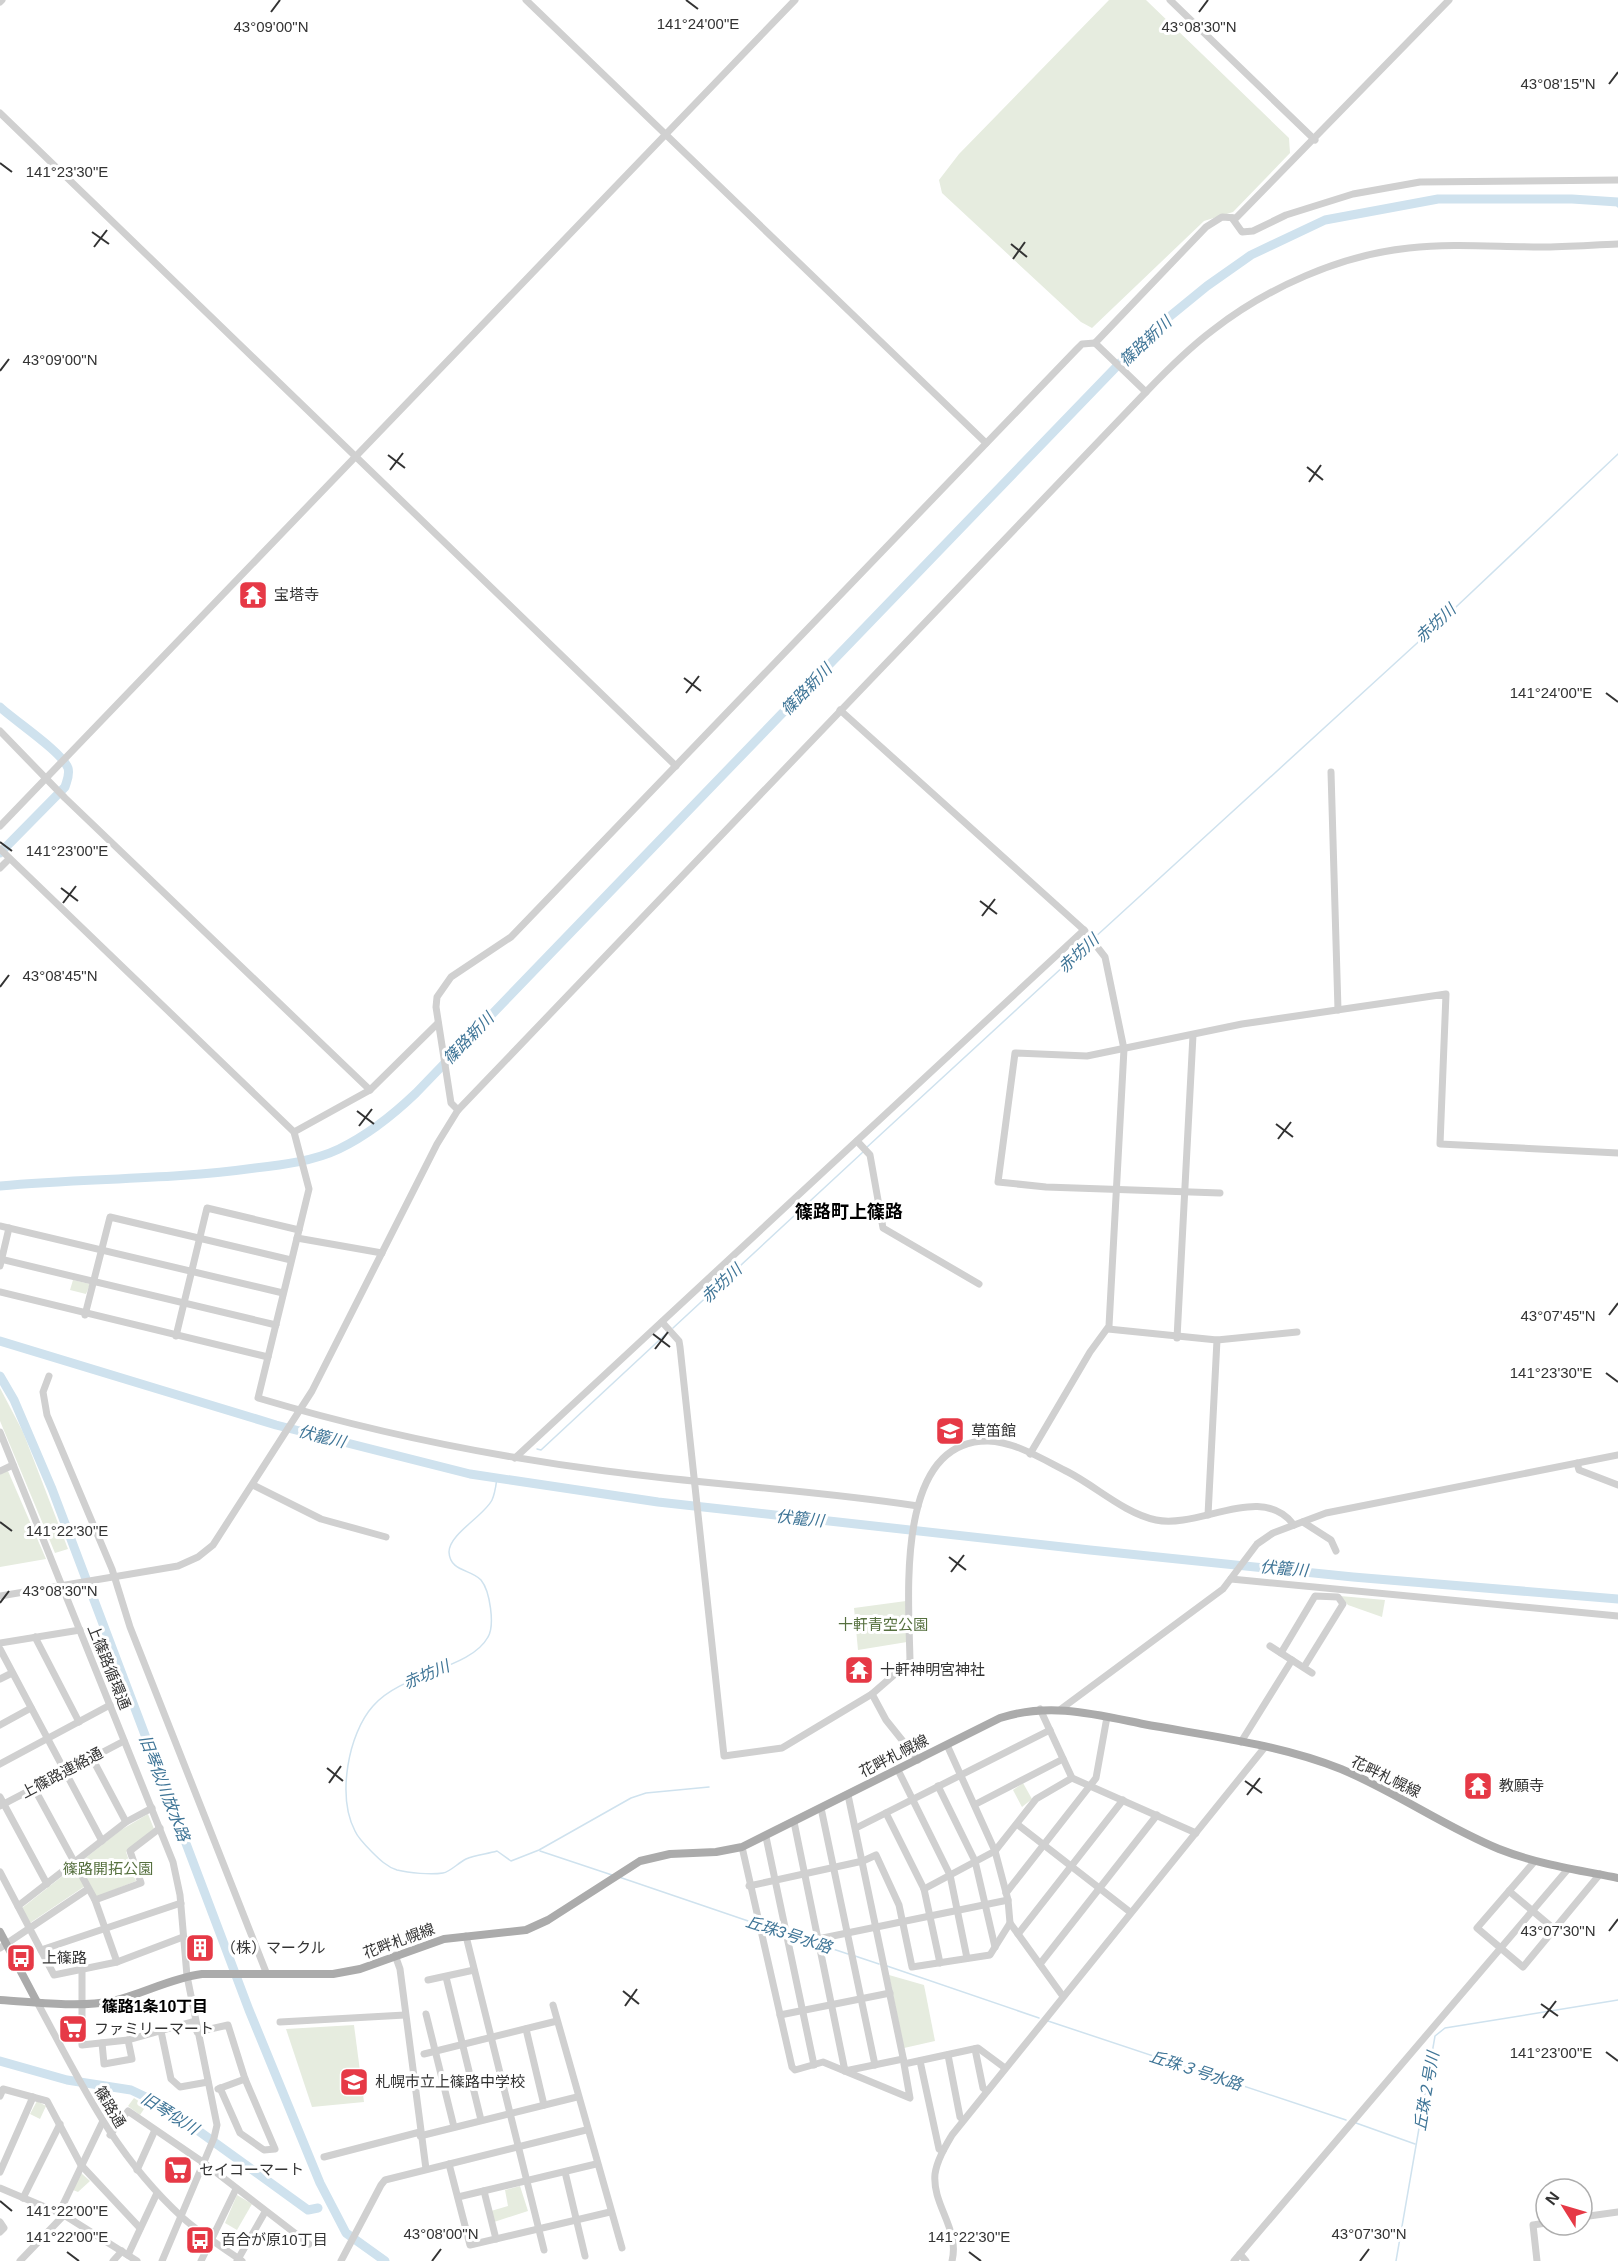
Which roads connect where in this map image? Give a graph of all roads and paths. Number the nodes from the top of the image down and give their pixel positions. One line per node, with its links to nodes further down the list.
1 (526, 0): 6 (street)
2 (795, 0): 6 (street)
3 (1170, 0): 7 (street)
4 (1449, 0): 7 (street)
5 (0, 112): 14 (street)
6 (665, 135): 13 (street); 14 (street)
7 (1315, 140): 9 (street)
8 (1618, 180): 9 (street)
9 (1232, 218): 11 (street)
10 (1618, 244): 12 (street)
11 (1098, 346): 12 (street); 13 (street)
12 (1146, 392): 15 (street)
13 (986, 443): 17 (street)
14 (357, 456): 17 (street); 19 (street)
15 (840, 710): 24 (street); 30 (street)
16 (0, 731): 19 (street)
17 (676, 766): 26 (street)
18 (1331, 772): 25 (street)
19 (45, 778): 20 (street); 29 (street)
20 (0, 826)
21 (0, 849): 22 (street)
22 (8, 857): 23 (street); 31 (street)
23 (0, 868)
24 (1085, 932): 28 (street); 32 (street)
25 (1338, 1010): 27 (street); 33 (street)
26 (439, 1026): 29 (street); 30 (street)
27 (1193, 1035): 28 (street); 35 (street)
28 (1124, 1049): 34 (street); 34 (street)
29 (370, 1090): 31 (street)
30 (458, 1110): 42 (street)
31 (295, 1136): 39 (street)
32 (858, 1143): 47 (street); 53 (street)
33 (1618, 1153)
34 (1115, 1189): 35 (street); 54 (street)
35 (1186, 1192): 36 (street); 57 (street)
36 (1220, 1194)
37 (0, 1226): 38 (street)
38 (9, 1228): 41 (street); 44 (street)
39 (298, 1234): 40 (street); 42 (street); 43 (street)
40 (199, 1239): 41 (street); 43 (street); 45 (street)
41 (101, 1251): 45 (street); 46 (street)
42 (382, 1253): 61 (street)
43 (291, 1260): 49 (street)
44 (1, 1261): 46 (street)
45 (192, 1272): 49 (street); 50 (street)
46 (93, 1281): 50 (street); 51 (street)
47 (979, 1284)
48 (0, 1292): 51 (street)
49 (283, 1293): 52 (street)
50 (184, 1304): 52 (street); 56 (street)
51 (85, 1315): 56 (street)
52 (276, 1325): 59 (street)
53 (668, 1327): 65 (street); 69 (street)
54 (1108, 1329): 57 (street); 63 (street)
55 (1297, 1332): 58 (street)
56 (176, 1336): 59 (street)
57 (1177, 1338): 58 (street)
58 (1217, 1340): 73 (street)
59 (268, 1357): 61 (street)
60 (49, 1376): 78 (street)
61 (300, 1411): 65 (street); 70 (street)
62 (0, 1431): 67 (street, 上篠路循環通)
63 (1030, 1454): 72 (street); 73 (street)
64 (1618, 1455): 66 (street)
65 (515, 1458): 69 (street)
66 (1577, 1463): 71 (street); 74 (street)
67 (13, 1465): 68 (street); 80 (street, 上篠路循環通)
68 (0, 1471)
69 (694, 1484): 72 (street); 94 (street)
70 (253, 1485): 76 (street); 78 (street)
71 (1618, 1485)
72 (918, 1509): 94 (street)
73 (1208, 1515): 75 (street)
74 (1303, 1522): 75 (street); 77 (street)
75 (1294, 1525): 79 (street)
76 (386, 1537)
77 (1336, 1551)
78 (110, 1578): 80 (street); 190 (street)
79 (1232, 1578): 82 (street); 98 (street)
80 (62, 1585): 81 (street); 83 (street, 上篠路循環通)
81 (0, 1596)
82 (1618, 1616)
83 (80, 1630): 84 (street); 95 (street, 上篠路循環通)
84 (35, 1637): 85 (street); 100 (street)
85 (0, 1643)
86 (1270, 1646): 88 (street)
87 (0, 1649): 91 (street)
88 (1281, 1653): 89 (street); 90 (street)
89 (1292, 1660): 90 (street); 105 (street)
90 (1304, 1667): 92 (street)
91 (12, 1672): 93 (street); 96 (street)
92 (1312, 1673)
93 (0, 1679)
94 (872, 1694): 110 (street)
95 (110, 1705): 100 (street); 104 (street, 上篠路循環通)
96 (31, 1708): 101 (street); 103 (street)
97 (1040, 1708): 98 (main road, 花畔札幌線); 102 (street); 106 (main road, 花畔札幌線)
98 (1060, 1709): 99 (main road, 花畔札幌線)
99 (1107, 1717): 105 (main road, 花畔札幌線); 117 (street)
100 (79, 1722): 103 (street)
101 (0, 1725)
102 (1050, 1730): 109 (street); 114 (street)
103 (47, 1739): 111 (street); 113 (street)
104 (124, 1741): 108 (street, 上篠路連絡通); 124 (street, 上篠路循環通)
105 (1241, 1742): 107 (main road, 花畔札幌線)
106 (947, 1745): 110 (main road, 花畔札幌線); 114 (street)
107 (1265, 1747): 133 (street); 140 (main road, 花畔札幌線)
108 (92, 1758): 113 (street, 上篠路連絡通); 128 (street)
109 (1063, 1759): 115 (street); 123 (street)
110 (918, 1760): 112 (main road, 花畔札幌線)
111 (0, 1764)
112 (898, 1770): 119 (main road, 花畔札幌線); 120 (street)
113 (65, 1772): 118 (street, 上篠路連絡通); 135 (street)
114 (961, 1774): 116 (street); 123 (street)
115 (1072, 1778): 117 (street); 130 (street)
116 (938, 1786): 120 (street); 141 (street)
117 (1090, 1786): 121 (street); 136 (street)
118 (34, 1788): 122 (street, 上篠路連絡通); 142 (street)
119 (848, 1795): 125 (main road, 花畔札幌線); 132 (street)
120 (912, 1800): 126 (street); 149 (street)
121 (1123, 1800): 127 (street); 144 (street)
122 (1, 1802): 152 (street)
123 (976, 1804): 138 (street)
124 (152, 1808): 128 (street); 131 (street, 上篠路循環通)
125 (822, 1808): 129 (main road, 花畔札幌線); 143 (street)
126 (886, 1812): 132 (street); 156 (street)
127 (1156, 1815): 133 (street); 154 (street)
128 (126, 1822): 135 (street)
129 (794, 1822): 134 (main road, 花畔札幌線); 147 (street)
130 (1017, 1824): 136 (street); 138 (street)
131 (160, 1828): 159 (street); 160 (street, 上篠路循環通)
132 (856, 1828): 139 (street)
133 (1196, 1833): 165 (street)
134 (766, 1837): 137 (main road, 花畔札幌線); 151 (street)
135 (102, 1841): 142 (street)
136 (1044, 1845): 144 (street); 158 (street)
137 (742, 1847): 153 (street); 176 (main road, 花畔札幌線)
138 (995, 1851): 141 (street); 158 (street)
139 (863, 1861): 143 (street); 167 (street); 170 (street)
140 (1535, 1861): 145 (main road, 花畔札幌線); 157 (street)
141 (975, 1862): 149 (street); 161 (street)
142 (74, 1863): 152 (street); 155 (street)
143 (835, 1867): 147 (street); 174 (street)
144 (1072, 1867): 154 (street); 175 (street)
145 (1568, 1869): 148 (main road, 花畔札幌線); 164 (street)
146 (0, 1872): 162 (street)
147 (804, 1874): 151 (street); 178 (street)
148 (1600, 1874): 150 (main road, 花畔札幌線); 172 (street)
149 (950, 1875): 156 (street); 163 (street)
150 (1618, 1878)
151 (776, 1880): 153 (street); 202 (street)
152 (47, 1884): 162 (street)
153 (749, 1886): 205 (street)
154 (1099, 1888): 165 (street); 187 (street)
155 (88, 1889): 159 (street); 169 (street)
156 (924, 1890): 166 (street)
157 (1509, 1891): 164 (street); 181 (street)
158 (1007, 1896): 161 (street); 168 (street)
159 (95, 1900): 171 (street)
160 (181, 1903): 171 (street); 177 (street, 上篠路循環通)
161 (985, 1904): 163 (street); 180 (street)
162 (18, 1906): 169 (street)
163 (958, 1910): 166 (street); 184 (street)
164 (1531, 1910): 172 (street); 181 (street)
165 (1130, 1912): 195 (street)
166 (930, 1916): 167 (street); 186 (street)
167 (903, 1921): 170 (street); 186 (street)
168 (1010, 1923): 175 (street); 180 (street)
169 (29, 1926): 179 (street); 182 (street)
170 (876, 1927): 174 (street); 194 (street)
171 (105, 1929): 182 (street); 185 (street)
172 (1554, 1929): 181 (street)
173 (0, 1932): 179 (main road, 篠路通)
174 (848, 1933): 178 (street); 196 (street)
175 (1018, 1934): 187 (street)
176 (466, 1936): 183 (main road, 花畔札幌線); 189 (street)
177 (183, 1937): 185 (street); 191 (street, 上篠路循環通)
178 (819, 1942): 201 (street)
179 (3, 1946): 198 (main road, 篠路通)
180 (995, 1947): 184 (street)
181 (1499, 1947): 281 (street)
182 (41, 1950): 188 (street)
183 (395, 1955): 190 (main road, 花畔札幌線); 204 (street)
184 (967, 1958): 186 (street)
185 (117, 1962): 188 (street)
186 (940, 1963)
187 (1040, 1964): 195 (street)
188 (82, 1969): 199 (street)
189 (474, 1970): 192 (street); 212 (street)
190 (266, 1972): 191 (main road, 花畔札幌線)
191 (187, 1976): 199 (main road); 206 (street, 上篠路循環通)
192 (446, 1977): 193 (street); 215 (street)
193 (428, 1980)
194 (890, 1993): 196 (street); 220 (street)
195 (1062, 1995): 224 (street)
196 (862, 1999): 201 (street); 223 (street)
197 (0, 2000): 198 (main road)
198 (37, 2002): 199 (main road); 238 (street, 篠路通)
199 (82, 2003): 214 (street)
200 (553, 2005): 207 (street)
201 (831, 2005): 202 (street); 225 (street)
202 (803, 2011): 205 (street); 222 (street)
203 (426, 2014): 217 (street)
204 (405, 2015): 208 (street); 243 (street)
205 (780, 2015): 222 (street)
206 (195, 2021): 210 (street); 211 (street, 上篠路循環通)
207 (557, 2021): 209 (street); 233 (street)
208 (280, 2022)
209 (526, 2030): 212 (street); 234 (street)
210 (160, 2031): 213 (street); 227 (street)
211 (197, 2032): 226 (street); 227 (street, 上篠路循環通)
212 (492, 2038): 215 (street); 235 (street)
213 (128, 2040): 214 (street); 214 (street)
214 (102, 2043)
215 (463, 2045): 217 (street); 236 (street)
216 (975, 2049): 219 (street); 224 (street); 230 (street)
217 (435, 2052): 218 (street); 240 (street)
218 (424, 2054)
219 (948, 2055): 221 (street); 237 (street)
220 (904, 2061): 221 (street); 223 (street); 225 (street)
221 (920, 2061): 246 (street)
222 (814, 2065): 225 (street)
223 (875, 2065): 225 (street)
224 (1005, 2068): 230 (street)
225 (845, 2071)
226 (245, 2079): 228 (street); 228 (street)
227 (208, 2082): 229 (street, 上篠路循環通)
228 (220, 2088): 229 (street)
229 (210, 2091): 248 (street, 上篠路循環通)
230 (987, 2091): 237 (street)
231 (0, 2096): 232 (street)
232 (33, 2097): 239 (street); 254 (street)
233 (577, 2097): 234 (street); 242 (street)
234 (544, 2105): 235 (street)
235 (510, 2113): 236 (street); 245 (street)
236 (481, 2120): 240 (street)
237 (963, 2120): 246 (street)
238 (102, 2123): 244 (street, 篠路通); 251 (street)
239 (60, 2124): 251 (street); 262 (street)
240 (453, 2127): 243 (street)
241 (155, 2130): 244 (street); 248 (street); 253 (street)
242 (586, 2130): 245 (street); 250 (street)
243 (420, 2134): 247 (street); 252 (street)
244 (110, 2135): 253 (street, 篠路通)
245 (519, 2147): 249 (street); 256 (street)
246 (943, 2151): 290 (street)
247 (324, 2157)
248 (204, 2163): 258 (street); 268 (street)
249 (450, 2164): 252 (street); 261 (street)
250 (596, 2164): 255 (street); 264 (street)
251 (81, 2165): 266 (street); 271 (street)
252 (426, 2169): 289 (street)
253 (137, 2170): 260 (street, 篠路通)
254 (0, 2172)
255 (565, 2172): 256 (street); 269 (street)
256 (527, 2182): 259 (street); 272 (street)
257 (0, 2188): 262 (street)
258 (236, 2189): 263 (street); 276 (street)
259 (484, 2191): 261 (street); 275 (street)
260 (157, 2193): 268 (street, 篠路通); 271 (street)
261 (458, 2197): 275 (street)
262 (23, 2198): 266 (street)
263 (265, 2212): 277 (street); 283 (street)
264 (610, 2212): 269 (street); 278 (street)
265 (1618, 2212): 267 (street)
266 (61, 2214): 280 (street); 284 (street)
267 (1594, 2215)
268 (181, 2216): 276 (street, 篠路通); 287 (street)
269 (576, 2220): 272 (street); 282 (street)
270 (0, 2222): 273 (street)
271 (141, 2228): 280 (street)
272 (539, 2229): 275 (street); 279 (street)
273 (0, 2232)
274 (1534, 2237): 293 (street)
275 (496, 2239)
276 (212, 2241): 283 (street, 篠路通); 288 (street)
277 (309, 2244)
278 (622, 2248)
279 (544, 2250)
280 (125, 2253): 285 (street); 286 (street)
281 (1240, 2254): 291 (street); 292 (street)
282 (585, 2256)
283 (239, 2260)
284 (20, 2261)
285 (113, 2261)
286 (137, 2261)
287 (162, 2261)
288 (201, 2261)
289 (341, 2261)
290 (952, 2261)
291 (1234, 2261)
292 (1246, 2261)
293 (1537, 2261)

